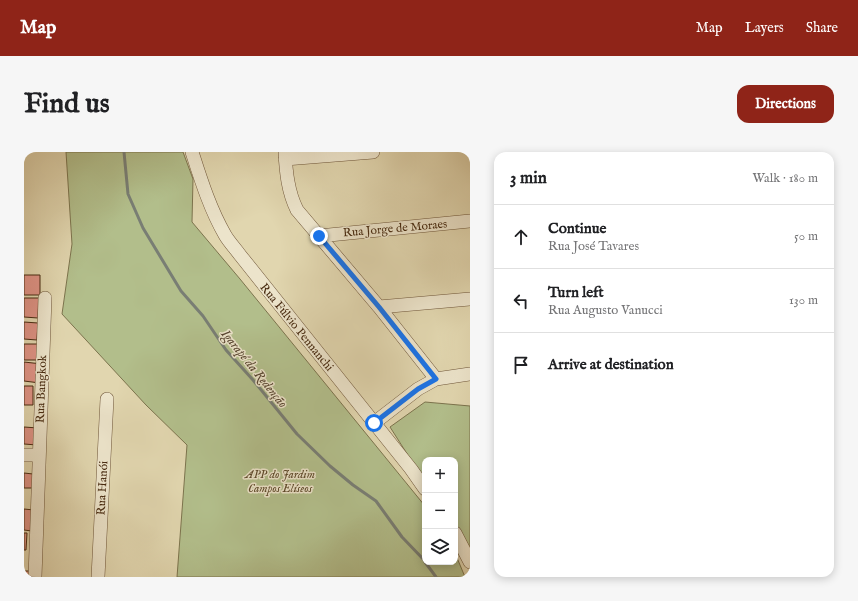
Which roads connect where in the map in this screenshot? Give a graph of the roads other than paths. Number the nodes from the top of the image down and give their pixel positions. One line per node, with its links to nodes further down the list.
1 (192, 152): 12 (street, Rua Fúlvio Pennanchi)
2 (373, 152): 3 (street)
3 (285, 155): 5 (street)
4 (470, 221): 5 (street, Rua Jorge de Moraes)
5 (319, 236): 8 (street)
6 (45, 298): 14 (street, Rua Bangkok)
7 (470, 299): 8 (street)
8 (379, 307): 10 (street)
9 (470, 374): 10 (street)
10 (436, 379): 12 (street)
11 (107, 399): 19 (street, Rua Hanói)
12 (374, 423): 15 (street, Rua Fúlvio Pennanchi)
13 (24, 455): 14 (street)
14 (39, 456): 18 (street, Rua Bangkok)
15 (422, 485)
16 (458, 539): 17 (street)
17 (470, 562)
18 (35, 577)
19 (98, 577)

